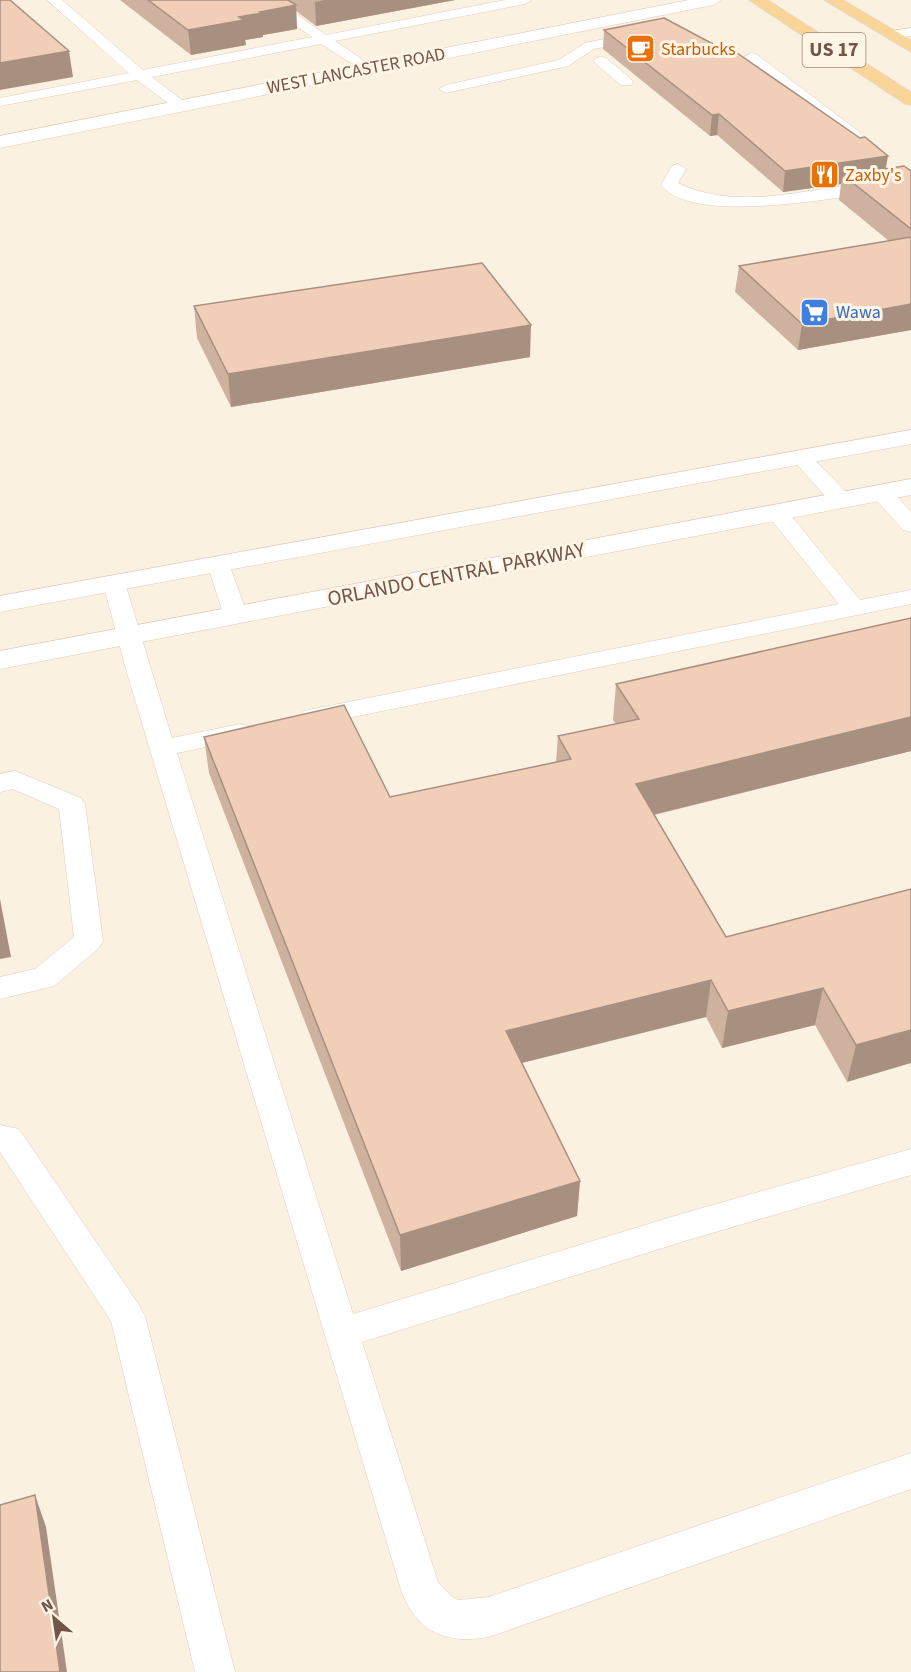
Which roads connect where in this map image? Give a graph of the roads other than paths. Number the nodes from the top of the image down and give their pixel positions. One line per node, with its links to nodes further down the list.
1 (54, 0): 15 (lane)
2 (267, 0): 10 (lane)
3 (525, 0): 10 (lane)
4 (713, 0): 14 (street, WEST LANCASTER ROAD)
5 (757, 0): 18 (main road, US 17)
6 (832, 0): 9 (main road, US 17)
7 (658, 32): 12 (lane)
8 (911, 32): 9 (lane)
9 (891, 35): 11 (main road, US 17)
10 (325, 39): 14 (lane); 15 (lane)
11 (911, 47)
12 (591, 54): 16 (lane); 17 (lane)
13 (751, 57): 22 (lane)
14 (367, 69): 20 (street, WEST LANCASTER ROAD)
15 (139, 74): 19 (lane); 20 (lane)
16 (626, 82)
17 (446, 89)
18 (911, 100)
19 (0, 102)
20 (181, 106): 21 (street, WEST LANCASTER ROAD)
21 (0, 142)
22 (862, 145)
23 (678, 169): 25 (lane)
24 (911, 181): 26 (lane)
25 (670, 198): 26 (lane); 26 (lane)
26 (751, 204)
27 (911, 437): 28 (street)
28 (801, 457): 31 (lane); 34 (street)
29 (911, 487): 30 (street, ORLANDO CENTRAL PARKWAY)
30 (881, 493): 31 (street, ORLANDO CENTRAL PARKWAY); 33 (lane)
31 (841, 500): 32 (street, ORLANDO CENTRAL PARKWAY)
32 (776, 512): 38 (lane); 39 (street, ORLANDO CENTRAL PARKWAY)
33 (911, 525)
34 (218, 564): 35 (street); 39 (lane)
35 (114, 583): 37 (street); 40 (lane)
36 (911, 597): 38 (lane)
37 (0, 604)
38 (854, 608): 42 (lane)
39 (236, 616): 40 (street, ORLANDO CENTRAL PARKWAY)
40 (130, 636): 41 (street, ORLANDO CENTRAL PARKWAY); 42 (lane)
41 (0, 660)
42 (163, 748): 47 (lane)
43 (0, 783): 44 (lane)
44 (0, 988)
45 (0, 1138): 49 (lane)
46 (911, 1162): 47 (lane)
47 (341, 1333): 48 (lane)
48 (911, 1471)
49 (215, 1672)

